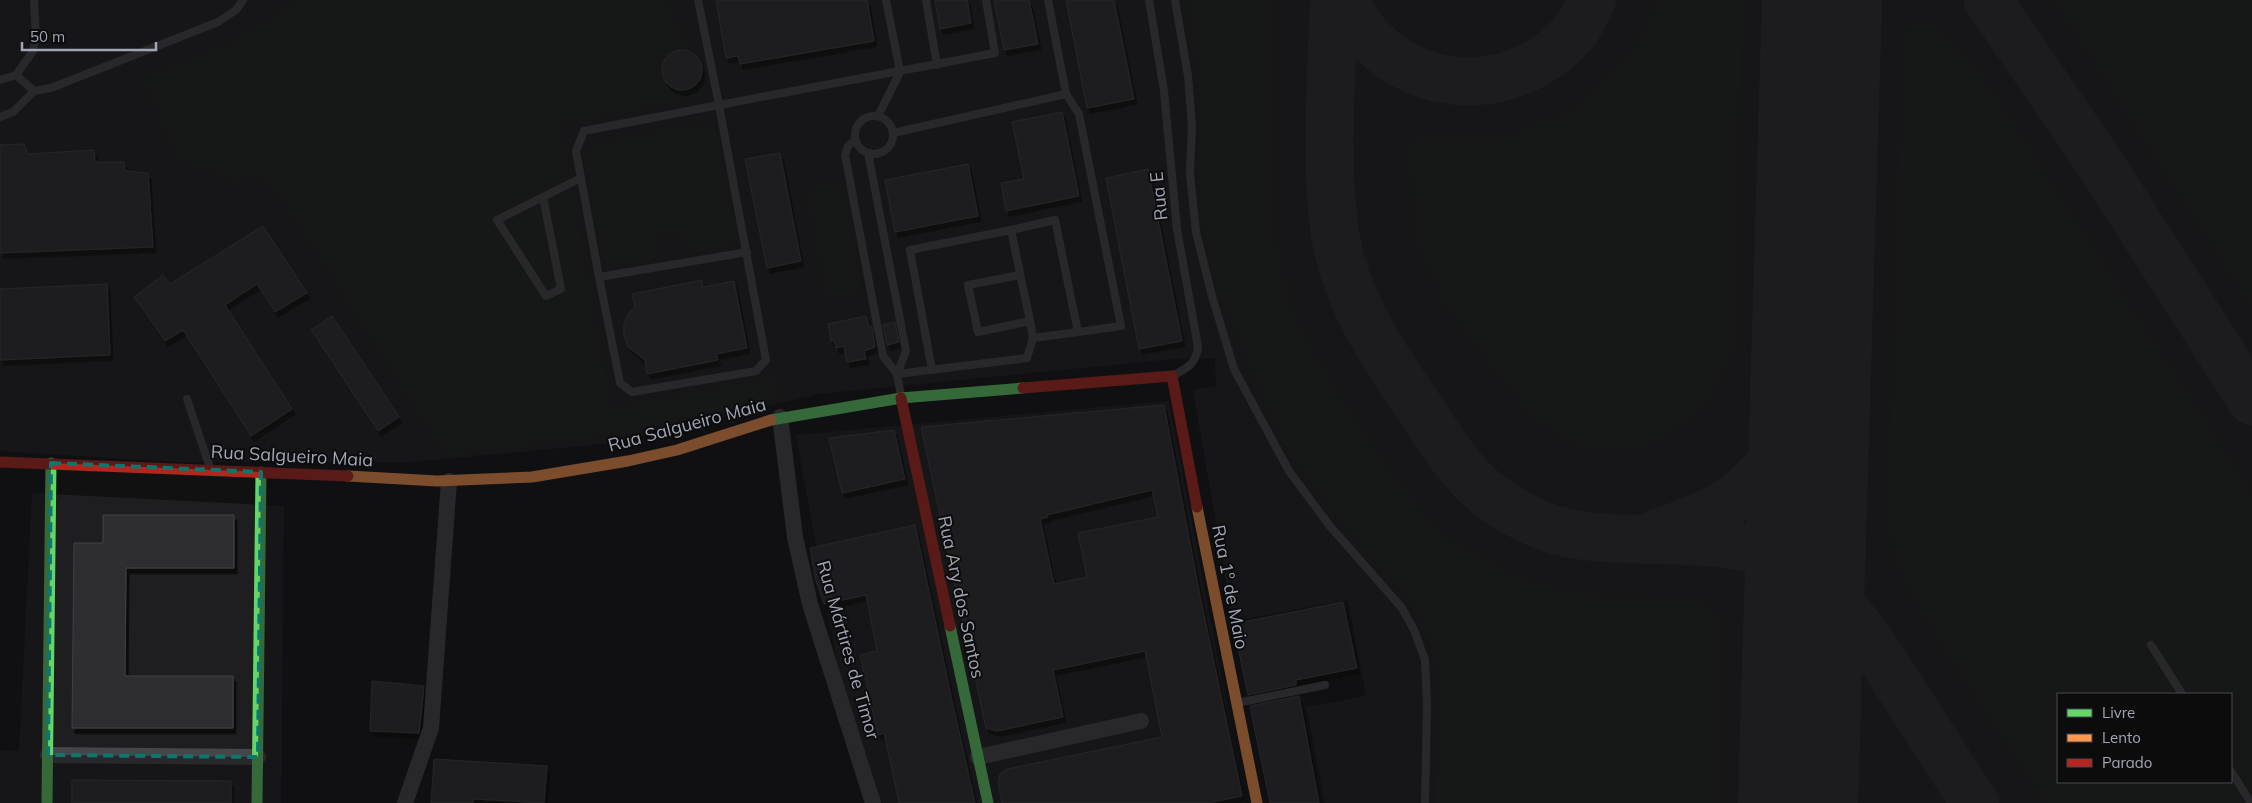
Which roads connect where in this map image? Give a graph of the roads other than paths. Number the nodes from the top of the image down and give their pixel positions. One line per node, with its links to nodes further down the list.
1 (34, 0): 12 (lane)
2 (242, 0): 14 (lane)
3 (698, 0): 16 (lane)
4 (886, 0): 11 (lane)
5 (926, 0): 10 (lane)
6 (986, 0): 10 (lane)
7 (1048, 0): 15 (lane)
8 (1149, 0): 33 (lane, Rua E)
9 (1175, 0): 57 (lane)
10 (938, 65): 11 (lane)
11 (900, 72): 16 (lane); 17 (lane)
12 (16, 75): 13 (lane); 14 (lane)
13 (0, 80)
14 (34, 91): 18 (lane)
15 (1066, 94): 19 (lane); 29 (lane)
16 (719, 105): 22 (lane); 25 (lane)
17 (878, 116): 19 (lane); 20 (lane)
18 (0, 117)
19 (893, 133): 21 (lane)
20 (855, 140): 21 (lane); 32 (lane)
21 (868, 153): 32 (lane)
22 (581, 178): 23 (lane); 27 (lane)
23 (543, 197): 23 (lane)
24 (1011, 230): 26 (lane); 29 (lane); 31 (lane)
25 (747, 252): 27 (lane); 27 (lane)
26 (1020, 275): 28 (lane); 28 (lane)
27 (599, 277)
28 (1030, 321): 30 (lane)
29 (1078, 332): 30 (lane)
30 (1033, 338): 31 (lane)
31 (932, 370): 32 (lane)
32 (897, 374): 34 (lane)
33 (1172, 376): 34 (street, Rua Salgueiro Maia); 45 (street, Rua 1º de Maio)
34 (901, 398): 36 (street, Rua Salgueiro Maia); 48 (street, Rua Ary dos Santos)
35 (187, 399): 39 (lane)
36 (780, 417): 41 (street, Rua Salgueiro Maia); 54 (street, Rua Mártires de Timor)
37 (0, 462): 38 (street, Rua Salgueiro Maia)
38 (51, 463): 39 (street, Rua Salgueiro Maia); 47 (street)
39 (211, 470): 40 (street, Rua Salgueiro Maia)
40 (261, 472): 41 (street, Rua Salgueiro Maia); 49 (street)
41 (450, 480): 53 (street)
42 (2151, 645): 44 (lane)
43 (1325, 685): 45 (lane)
44 (2181, 693)
45 (1235, 703): 56 (street, Rua 1º de Maio)
46 (1141, 722): 48 (street)
47 (48, 755): 49 (street); 51 (street)
48 (978, 756): 55 (street, Rua Ary dos Santos)
49 (258, 757): 52 (street)
50 (2232, 773): 58 (lane)
51 (48, 803)
52 (257, 803)
53 (405, 803)
54 (873, 803)
55 (988, 803)
56 (1257, 803)
57 (1424, 803)
58 (2251, 803)

